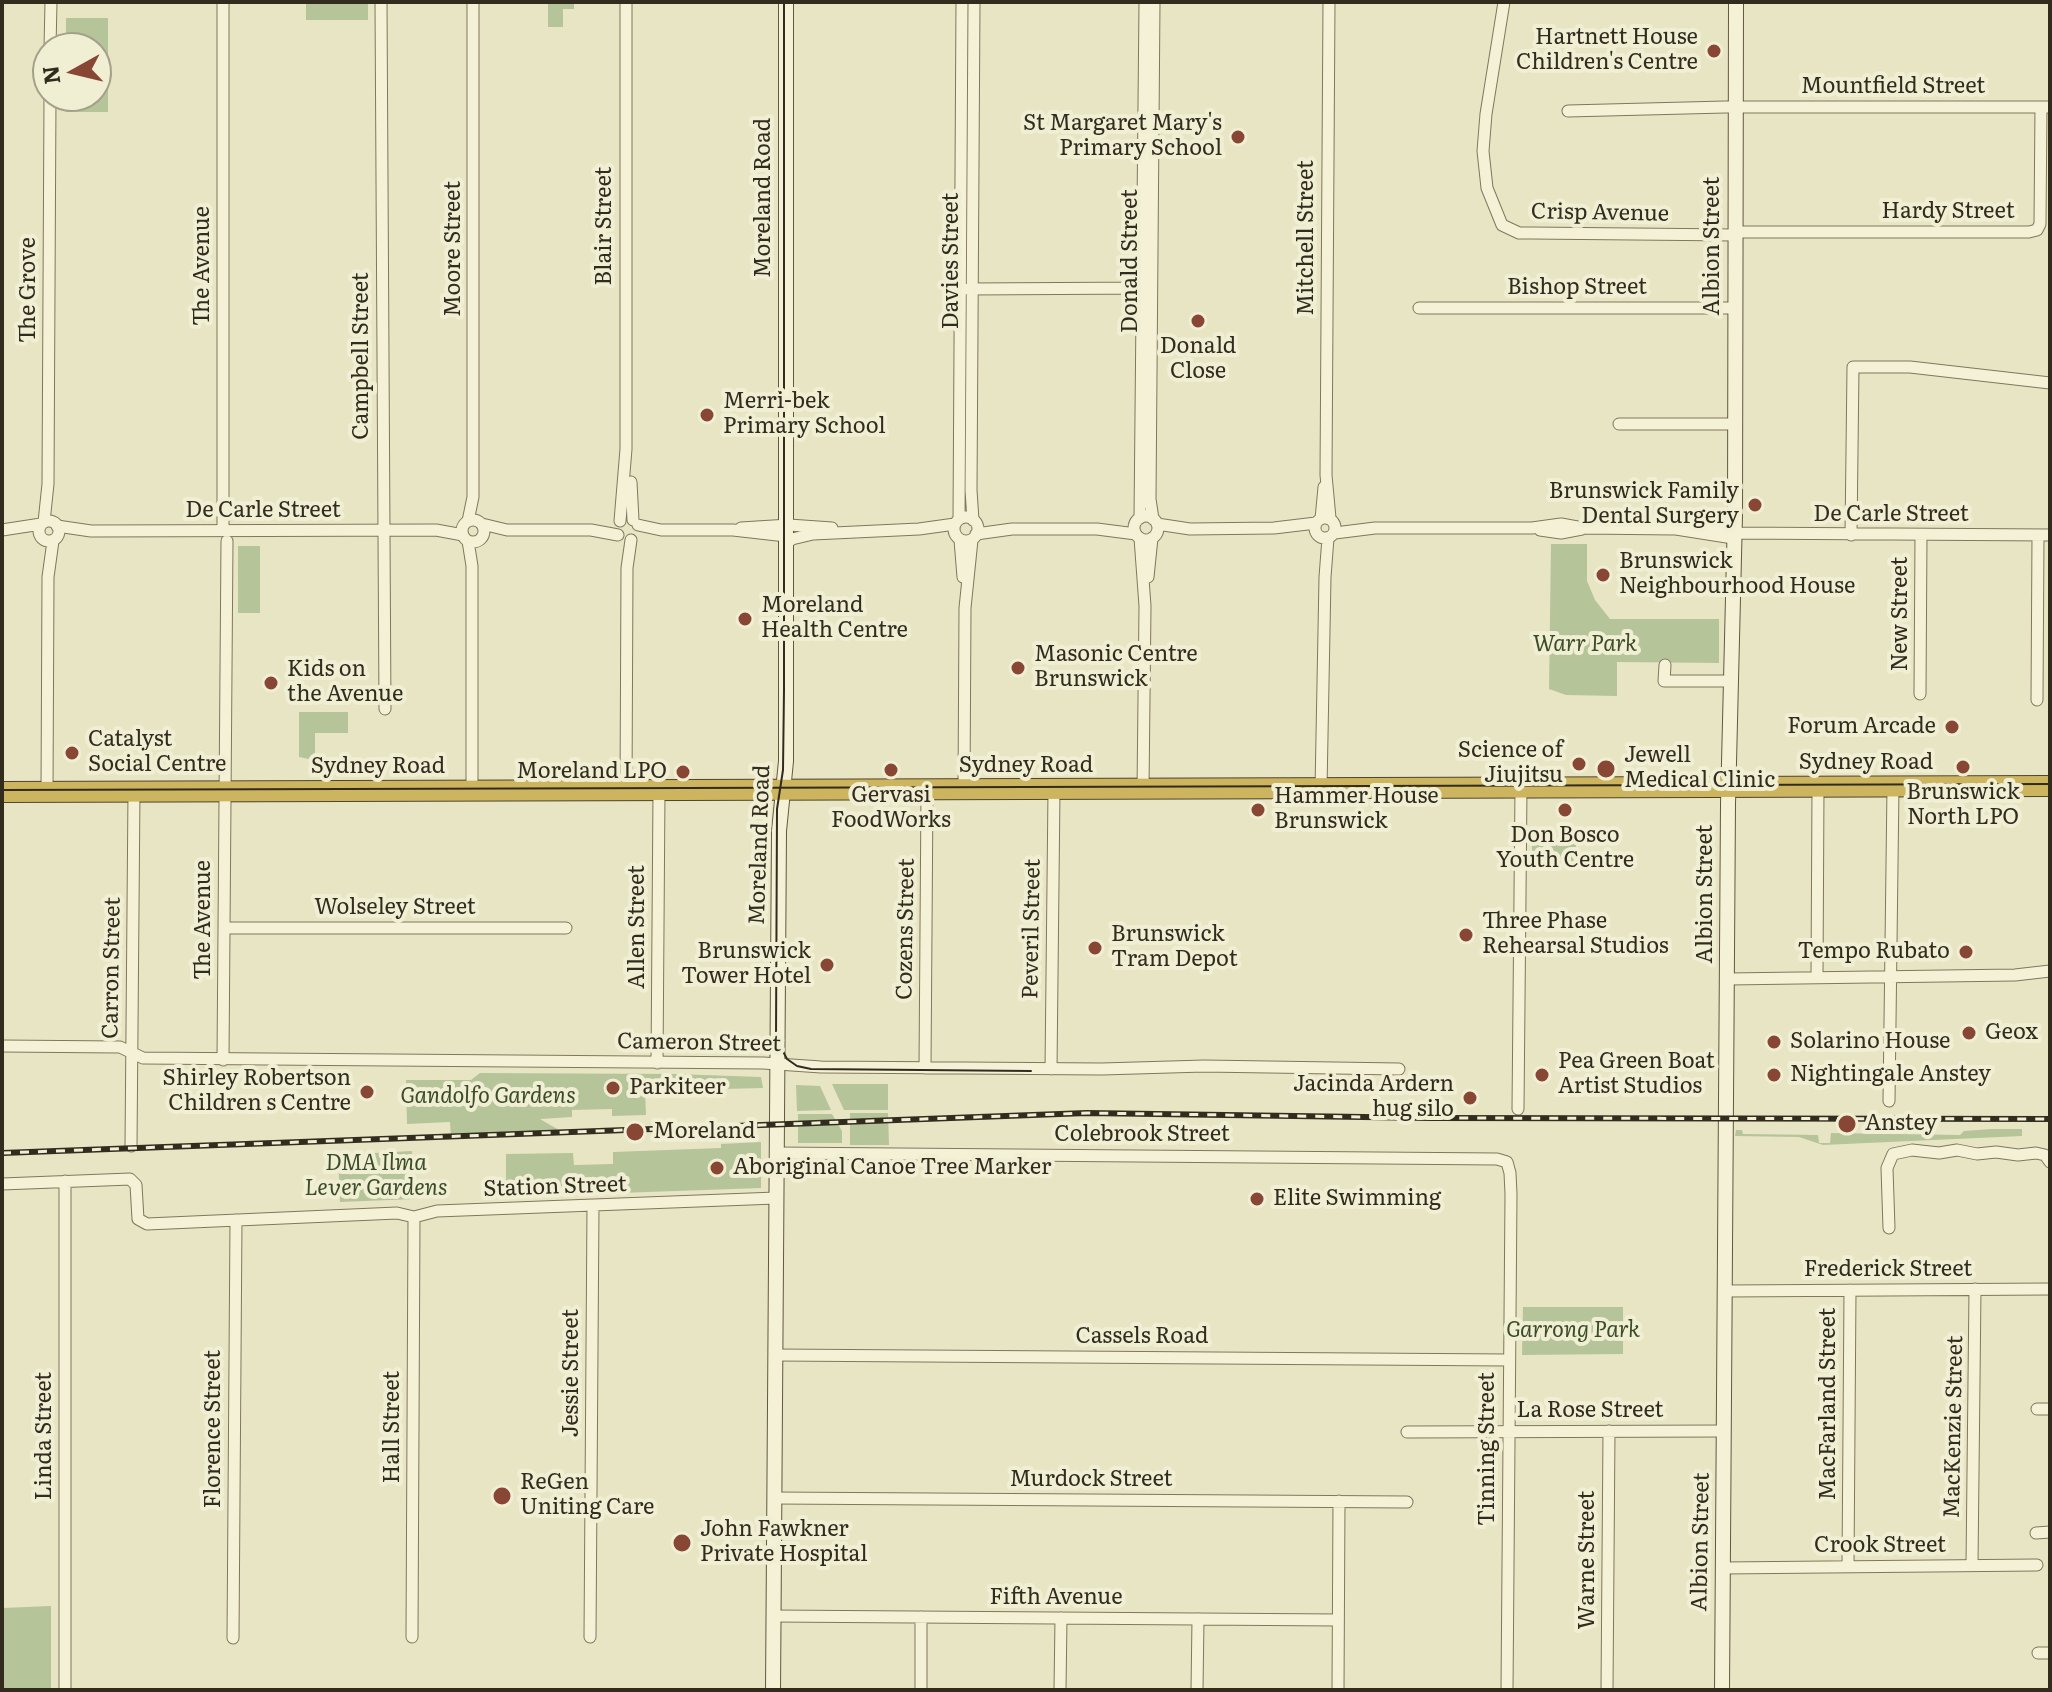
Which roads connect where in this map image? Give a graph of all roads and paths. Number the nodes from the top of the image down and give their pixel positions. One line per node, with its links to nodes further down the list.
1 (51, 2): 14 (street)
2 (223, 2): 45 (street, The Avenue)
3 (381, 2): 34 (street, Campbell Street)
4 (473, 2): 35 (street, Moore Street)
5 (626, 2): 28 (street, Blair Street)
6 (786, 2): 41 (street, Moreland Road)
7 (962, 2): 22 (street, Davies Street)
8 (974, 2): 22 (street, Davies Street)
9 (1145, 2): 15 (street, Donald Street)
10 (1154, 2): 15 (street, Donald Street)
11 (1329, 2): 31 (street, Mitchell Street)
12 (1504, 2): 20 (street, Crisp Avenue)
13 (1736, 2): 16 (street, Albion Street)
14 (50, 32)
15 (1148, 106): 21 (street, Donald Street)
16 (1735, 107): 17 (street, Mountfield Street); 18 (street, Mountfield Street); 20 (street, Albion Street)
17 (2046, 107): 20 (street, Hardy Street)
18 (1568, 111)
19 (50, 112): 37 (street, The Grove)
20 (1735, 233): 24 (street, Albion Street)
21 (1147, 288): 22 (street); 30 (street, Donald Street)
22 (968, 289): 32 (street, Davies Street)
23 (1419, 308): 24 (street, Bishop Street)
24 (1734, 308): 27 (street, Albion Street)
25 (2050, 383): 42 (street)
26 (1619, 424): 27 (street)
27 (1734, 424): 40 (street, Albion Street)
28 (626, 449): 29 (street, Blair Street); 39 (street, Blair Street)
29 (620, 522): 36 (street, De Carle Street); 39 (street, Blair Street)
30 (1146, 528): 31 (street, De Carle Street); 32 (street, De Carle Street); 59 (street, Donald Street)
31 (1325, 528): 40 (street, De Carle Street); 56 (street, Mitchell Street)
32 (966, 529): 38 (street, De Carle Street); 57 (street, Davies Street)
33 (7, 530): 37 (street, De Carle Street)
34 (383, 530): 35 (street, De Carle Street); 45 (street, De Carle Street); 50 (street, Campbell Street)
35 (473, 530): 36 (street, De Carle Street); 62 (street, Moore Street)
36 (591, 530): 39 (street, De Carle Street)
37 (49, 531): 45 (street, De Carle Street); 68 (street, The Grove)
38 (853, 531): 41 (street, De Carle Street); 41 (street, De Carle Street)
39 (630, 532): 41 (street, De Carle Street); 63 (street, Blair Street)
40 (1733, 533): 42 (street, De Carle Street); 47 (street, Albion Street)
41 (786, 535): 65 (street, Moreland Road)
42 (1851, 535): 43 (street, De Carle Street)
43 (1921, 535): 44 (street, De Carle Street); 48 (street, New Street)
44 (2044, 535): 49 (street)
45 (225, 536): 61 (street, The Avenue)
46 (1665, 665): 47 (street)
47 (1731, 681): 54 (street, Albion Street)
48 (1920, 694)
49 (2037, 700)
50 (385, 709)
51 (2050, 786): 52 (highway, Sydney Road)
52 (1893, 787): 55 (highway, Sydney Road); 72 (street)
53 (1521, 788): 54 (highway, Sydney Road); 56 (highway, Sydney Road); 84 (street)
54 (1729, 788): 55 (highway, Sydney Road); 74 (street, Albion Street)
55 (1818, 788): 73 (street)
56 (1321, 789): 59 (highway, Sydney Road)
57 (964, 790): 58 (highway, Sydney Road); 66 (highway, Sydney Road)
58 (1054, 790): 59 (highway, Sydney Road); 81 (street, Peveril Street)
59 (1143, 790)
60 (134, 791): 61 (highway, Sydney Road); 68 (highway, Sydney Road); 76 (street, Carron Street)
61 (224, 791): 62 (highway, Sydney Road); 69 (street, The Avenue)
62 (472, 791): 63 (highway, Sydney Road)
63 (626, 791): 64 (highway, Sydney Road)
64 (659, 791): 65 (highway, Sydney Road); 78 (street, Allen Street)
65 (783, 791): 66 (highway, Sydney Road); 79 (street, Moreland Road)
66 (927, 791): 80 (street, Cozens Street)
67 (2, 792): 68 (highway, Sydney Road)
68 (47, 792)
69 (224, 928): 70 (street, Wolseley Street); 77 (street, The Avenue)
70 (566, 928)
71 (2050, 971): 72 (street)
72 (1891, 975): 73 (street); 83 (street)
73 (1817, 976): 74 (street)
74 (1728, 979): 99 (street, Albion Street)
75 (2, 1046): 76 (street, Cameron Street)
76 (131, 1053): 77 (street, Cameron Street); 85 (street, Carron Street)
77 (223, 1060): 78 (street, Cameron Street)
78 (657, 1063): 79 (street, Cameron Street)
79 (778, 1063): 80 (street, Cameron Street); 86 (street, Moreland Road)
80 (925, 1068): 81 (street, Cameron Street)
81 (1051, 1069): 82 (street, Cameron Street)
82 (1399, 1069)
83 (1889, 1101)
84 (1518, 1109)
85 (131, 1146)
86 (777, 1153): 87 (street, Colebrook Street); 91 (street, Moreland Road)
87 (1507, 1162): 101 (street, Tinning Street)
88 (2050, 1162): 95 (street)
89 (65, 1181): 90 (street); 94 (street, Station Street); 125 (street, Linda Street)
90 (2, 1184)
91 (776, 1198): 92 (street, Station Street); 100 (street, Moreland Road)
92 (593, 1206): 93 (street, Station Street); 123 (street, Jessie Street)
93 (414, 1217): 94 (street, Station Street); 122 (street, Hall Street)
94 (236, 1220): 124 (street, Florence Street)
95 (1889, 1228)
96 (1975, 1289): 97 (street, Frederick Street); 98 (street, Frederick Street); 113 (street, MacKenzie Street)
97 (2050, 1289)
98 (1850, 1290): 99 (street, Frederick Street); 115 (street, MacFarland Street)
99 (1726, 1291): 105 (street, Albion Street)
100 (775, 1355): 101 (street, Cassels Road); 108 (street, Moreland Road)
101 (1509, 1360): 107 (street, Tinning Street)
102 (2037, 1409): 103 (street)
103 (2050, 1409)
104 (1609, 1431): 105 (street, La Rose Street); 107 (street, La Rose Street); 132 (street, Warne Street)
105 (1724, 1431): 116 (street, Albion Street)
106 (1407, 1432): 107 (street, La Rose Street)
107 (1508, 1432): 131 (street, Tinning Street)
108 (774, 1498): 109 (street, Murdock Street); 117 (street, Moreland Road)
109 (1339, 1501): 110 (street, Murdock Street); 121 (street)
110 (1407, 1502)
111 (2050, 1532): 112 (street)
112 (2036, 1533)
113 (1972, 1565): 114 (street, Crook Street); 115 (street, Crook Street)
114 (2037, 1565)
115 (1848, 1566): 116 (street, Crook Street)
116 (1723, 1568): 133 (street, Albion Street)
117 (773, 1616): 118 (street, Fifth Avenue); 126 (street, Moreland Road)
118 (921, 1617): 119 (street, Fifth Avenue); 127 (street)
119 (1061, 1618): 120 (street, Fifth Avenue); 128 (street)
120 (1198, 1619): 121 (street, Fifth Avenue); 129 (street)
121 (1338, 1620): 130 (street)
122 (412, 1637)
123 (590, 1637)
124 (233, 1638)
125 (65, 1690)
126 (773, 1690)
127 (921, 1690)
128 (1060, 1690)
129 (1197, 1690)
130 (1338, 1690)
131 (1507, 1690)
132 (1607, 1690)
133 (1722, 1690)

